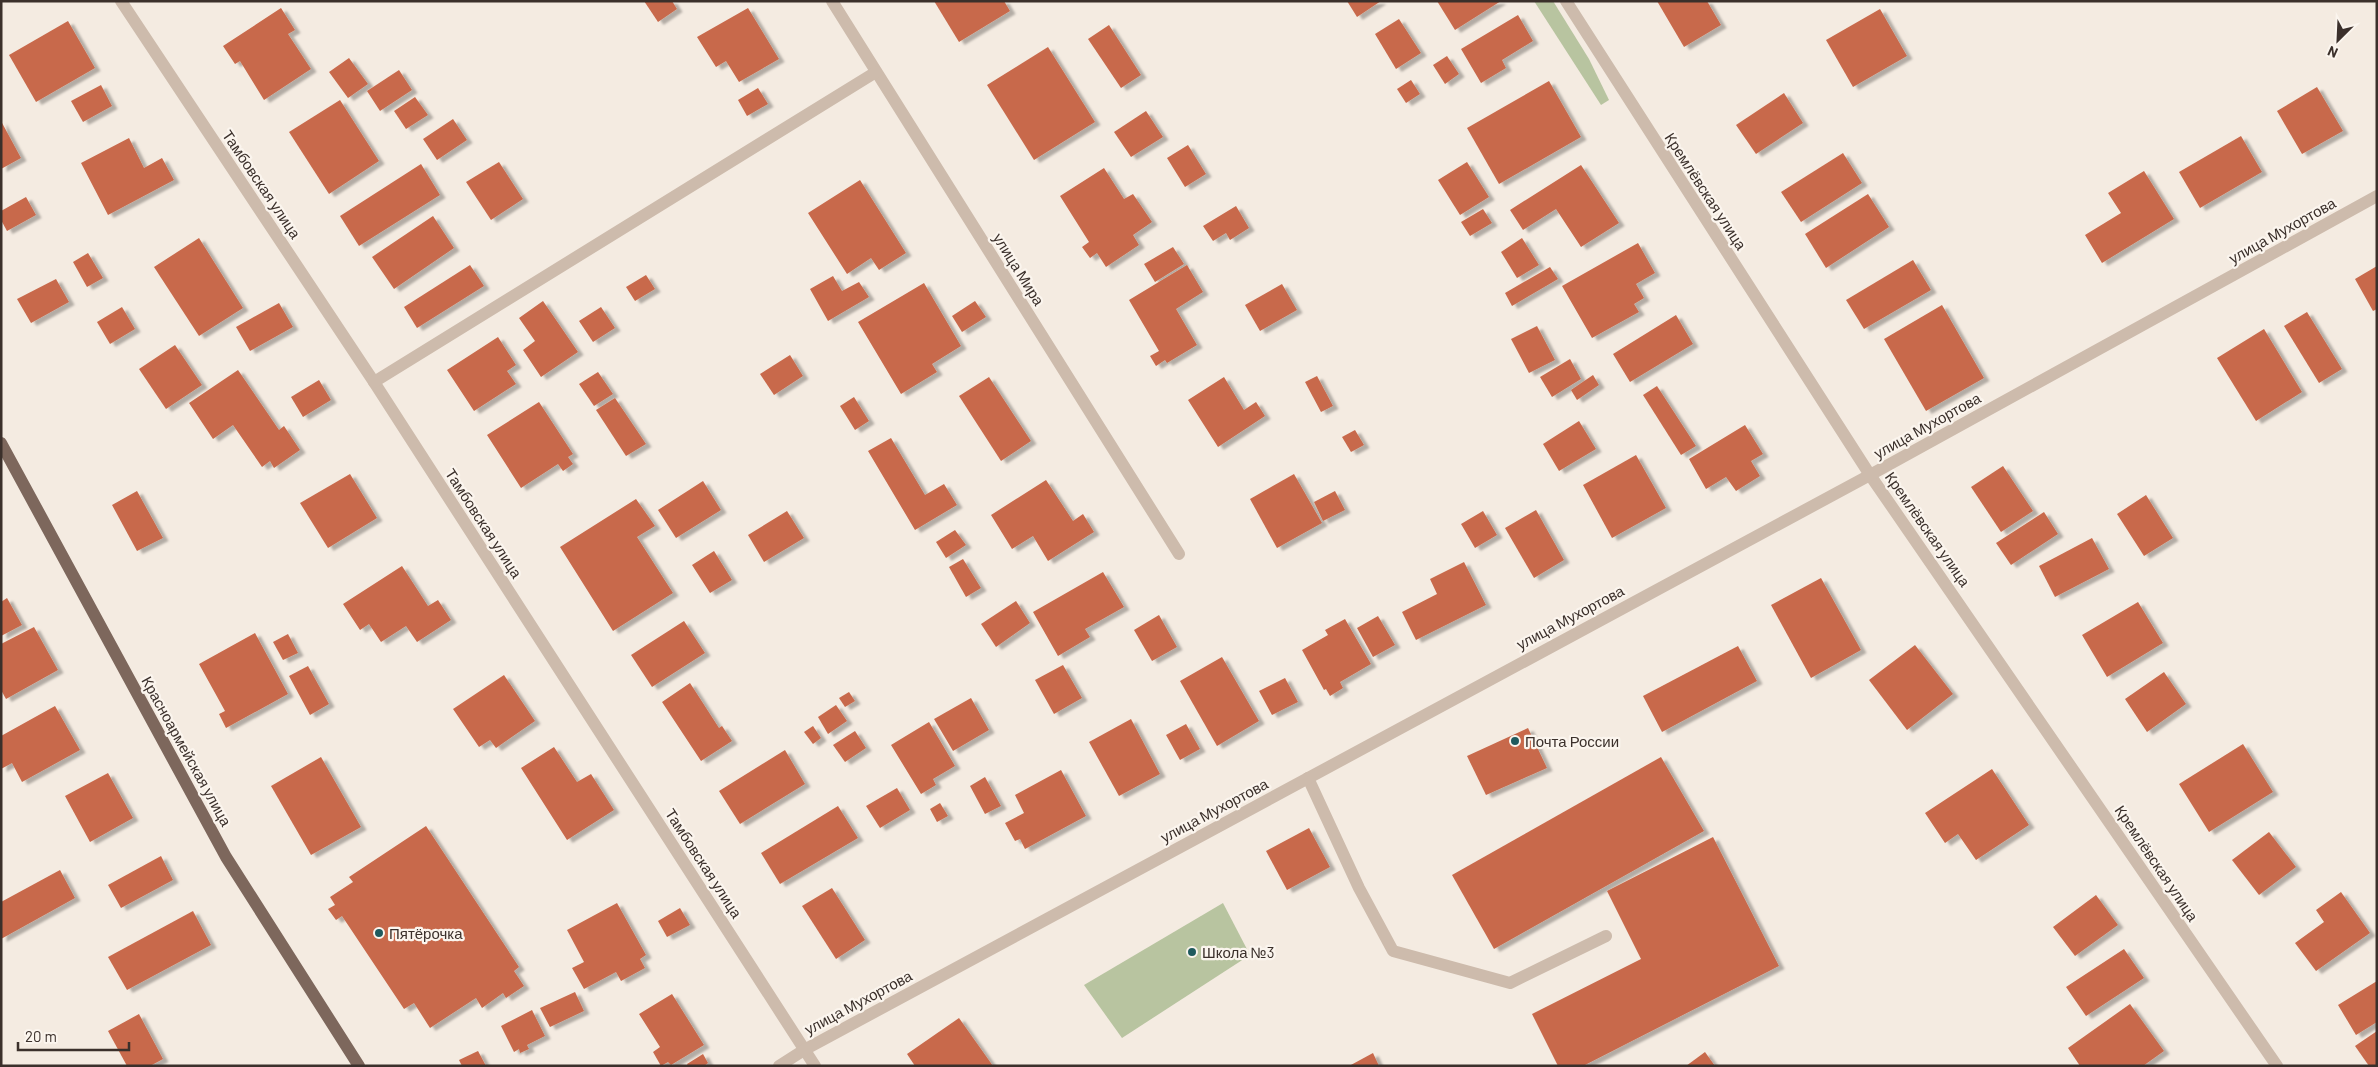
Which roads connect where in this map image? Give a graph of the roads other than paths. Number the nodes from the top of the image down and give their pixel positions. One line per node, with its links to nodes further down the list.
1 (121, 1): 6 (street, Тамбовская улица)
2 (832, 1): 4 (street, улица Мира)
3 (1566, 1): 8 (street, Кремлёвская улица)
4 (876, 72): 6 (street); 9 (street, улица Мира)
5 (2377, 196): 8 (street, улица Мухортова)
6 (374, 382): 12 (street, Тамбовская улица)
7 (1, 443): 13 (main road, Красноармейская улица)
8 (1870, 475): 10 (street, улица Мухортова); 16 (street, Кремлёвская улица)
9 (1179, 554)
10 (1308, 778): 11 (street); 12 (street, улица Мухортова)
11 (1606, 936)
12 (804, 1050): 14 (street, улица Мухортова); 15 (street, Тамбовская улица)
13 (359, 1066)
14 (779, 1066)
15 (815, 1066)
16 (2277, 1066)

